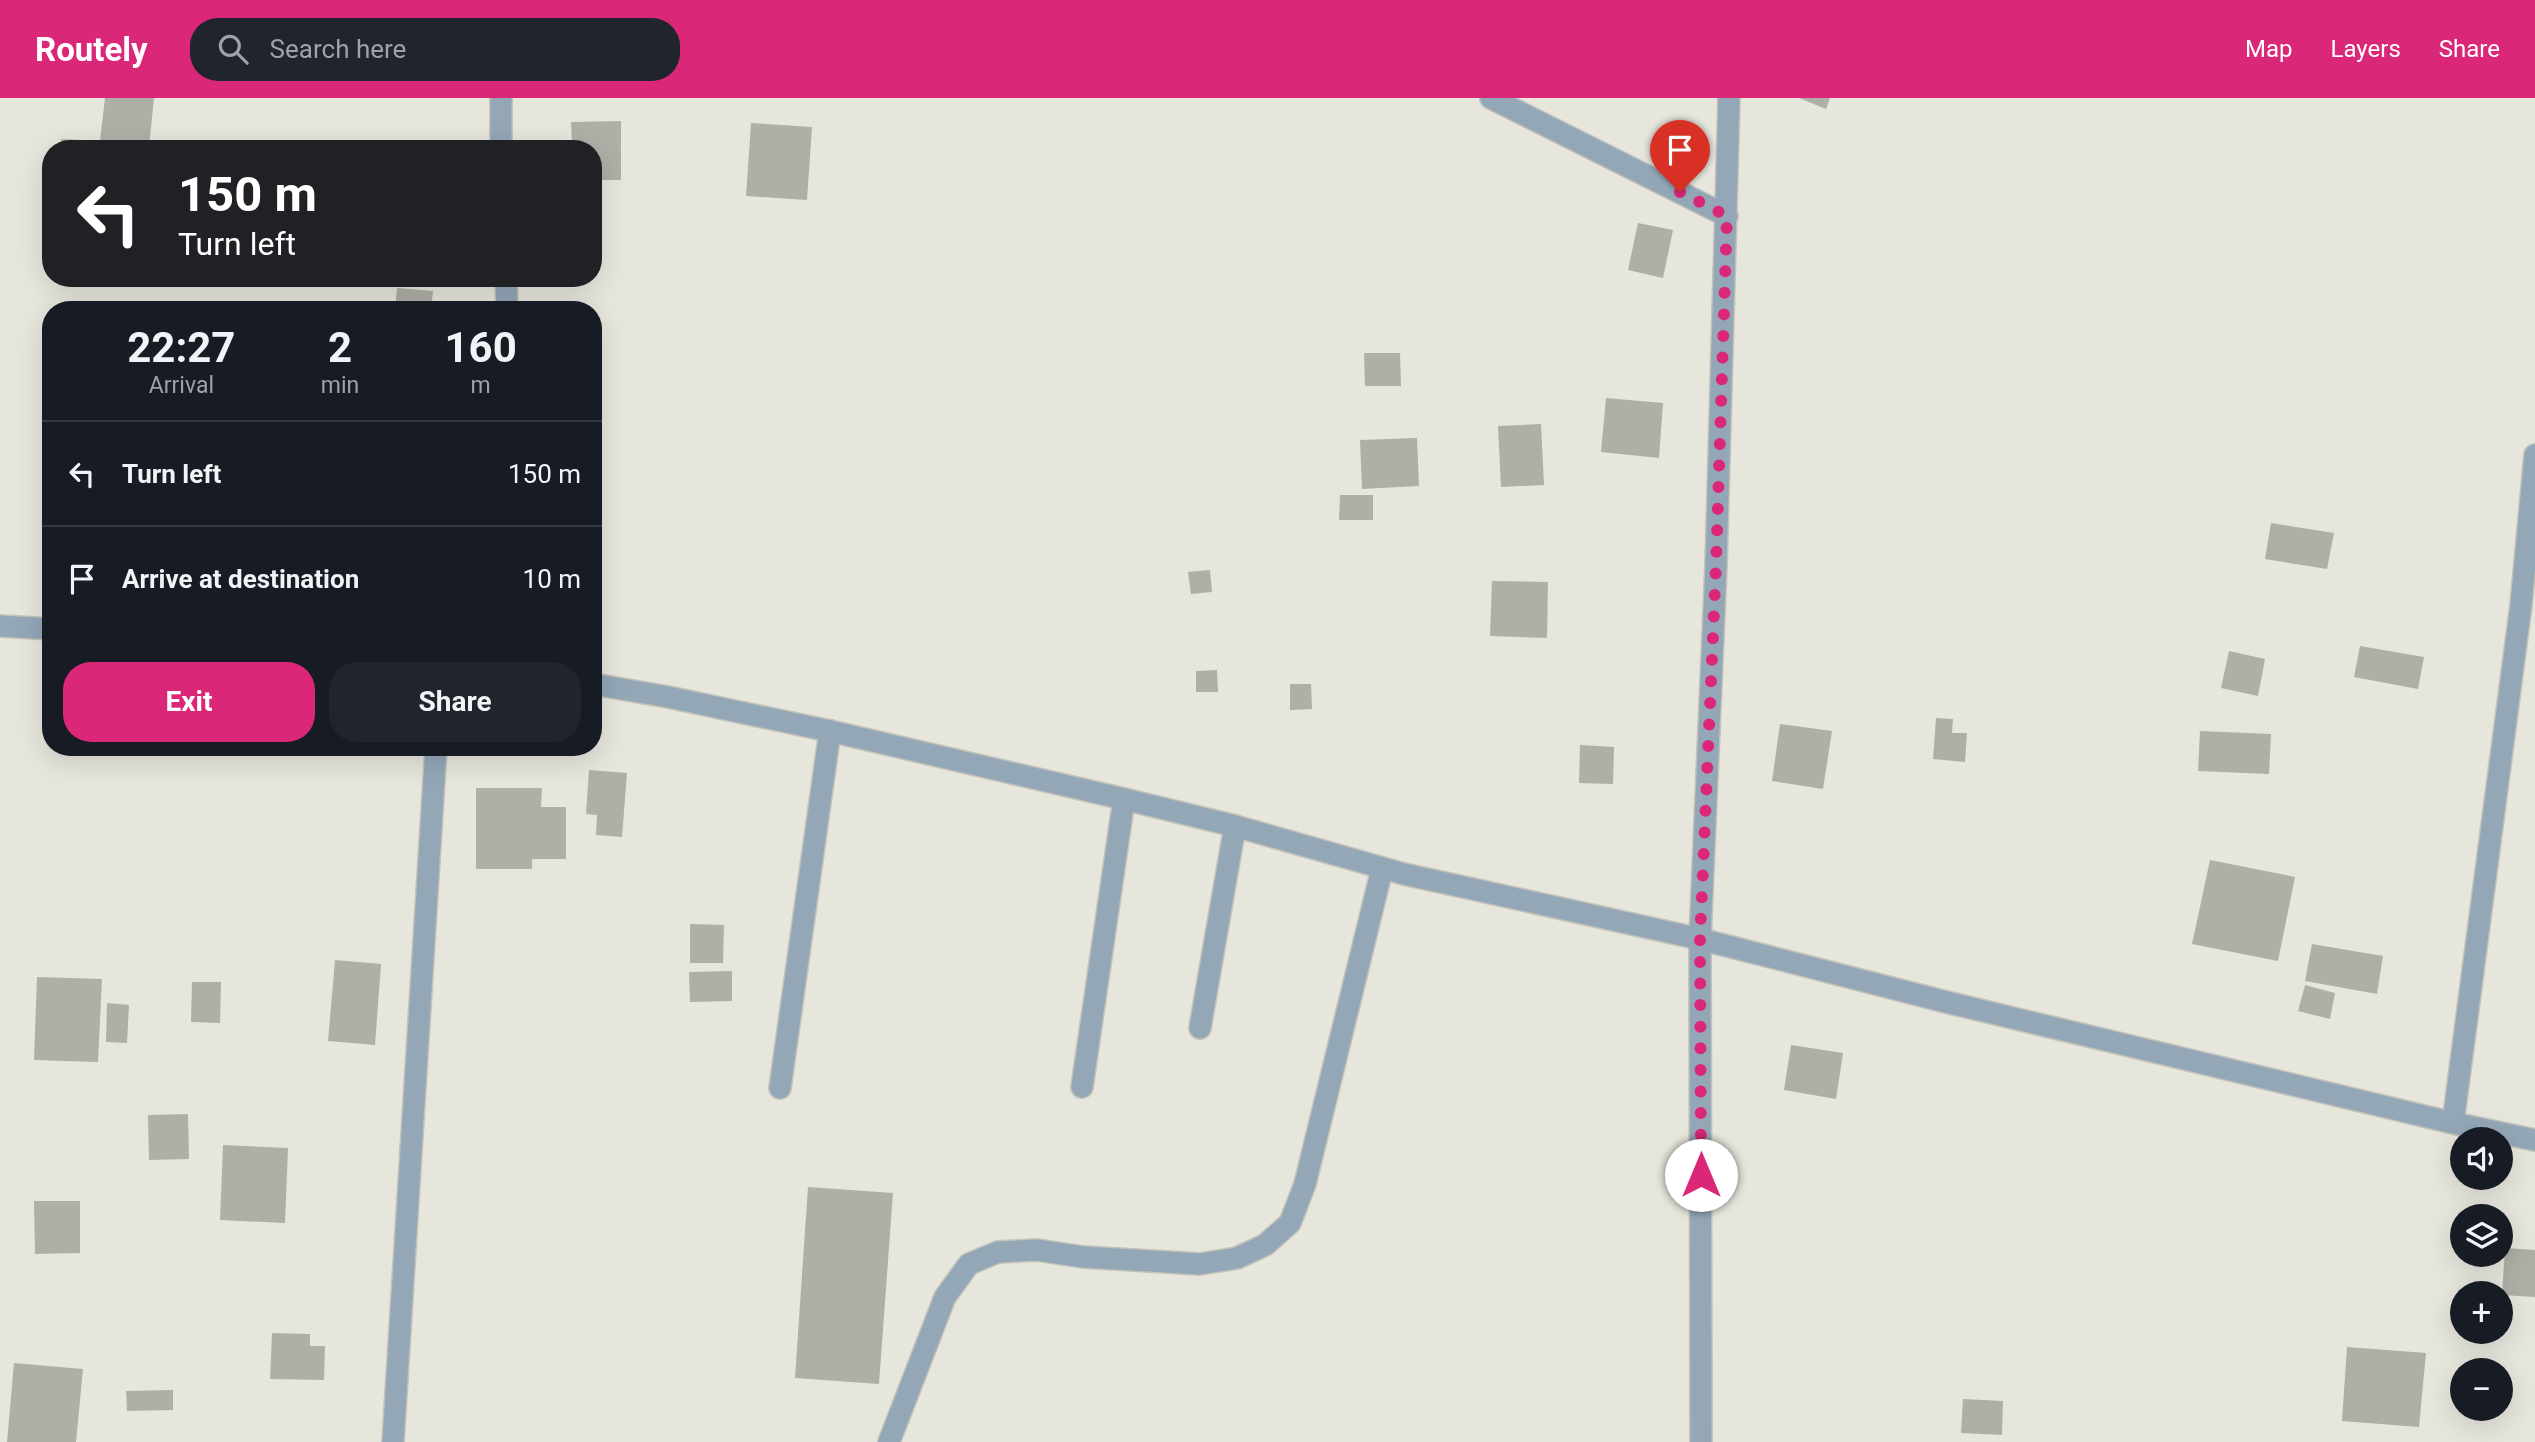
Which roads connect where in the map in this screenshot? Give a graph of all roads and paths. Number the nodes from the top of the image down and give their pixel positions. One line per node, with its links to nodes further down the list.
1 (501, 98): 4 (street)
2 (1490, 98): 5 (street)
3 (1729, 98): 5 (street)
4 (501, 140)
5 (1727, 216): 15 (street)
6 (2535, 455): 19 (street)
7 (0, 626): 8 (street)
8 (42, 628)
9 (602, 686): 10 (street)
10 (830, 731): 12 (street); 18 (street)
11 (435, 756): 21 (street)
12 (1124, 799): 13 (street); 17 (street)
13 (1236, 826): 14 (street); 16 (street)
14 (1382, 869): 15 (street); 22 (street)
15 (1700, 939): 19 (street); 23 (street)
16 (1200, 1028)
17 (1082, 1087)
18 (780, 1088)
19 (2453, 1123): 20 (street)
20 (2535, 1140)
21 (393, 1442)
22 (889, 1442)
23 (1702, 1442)

